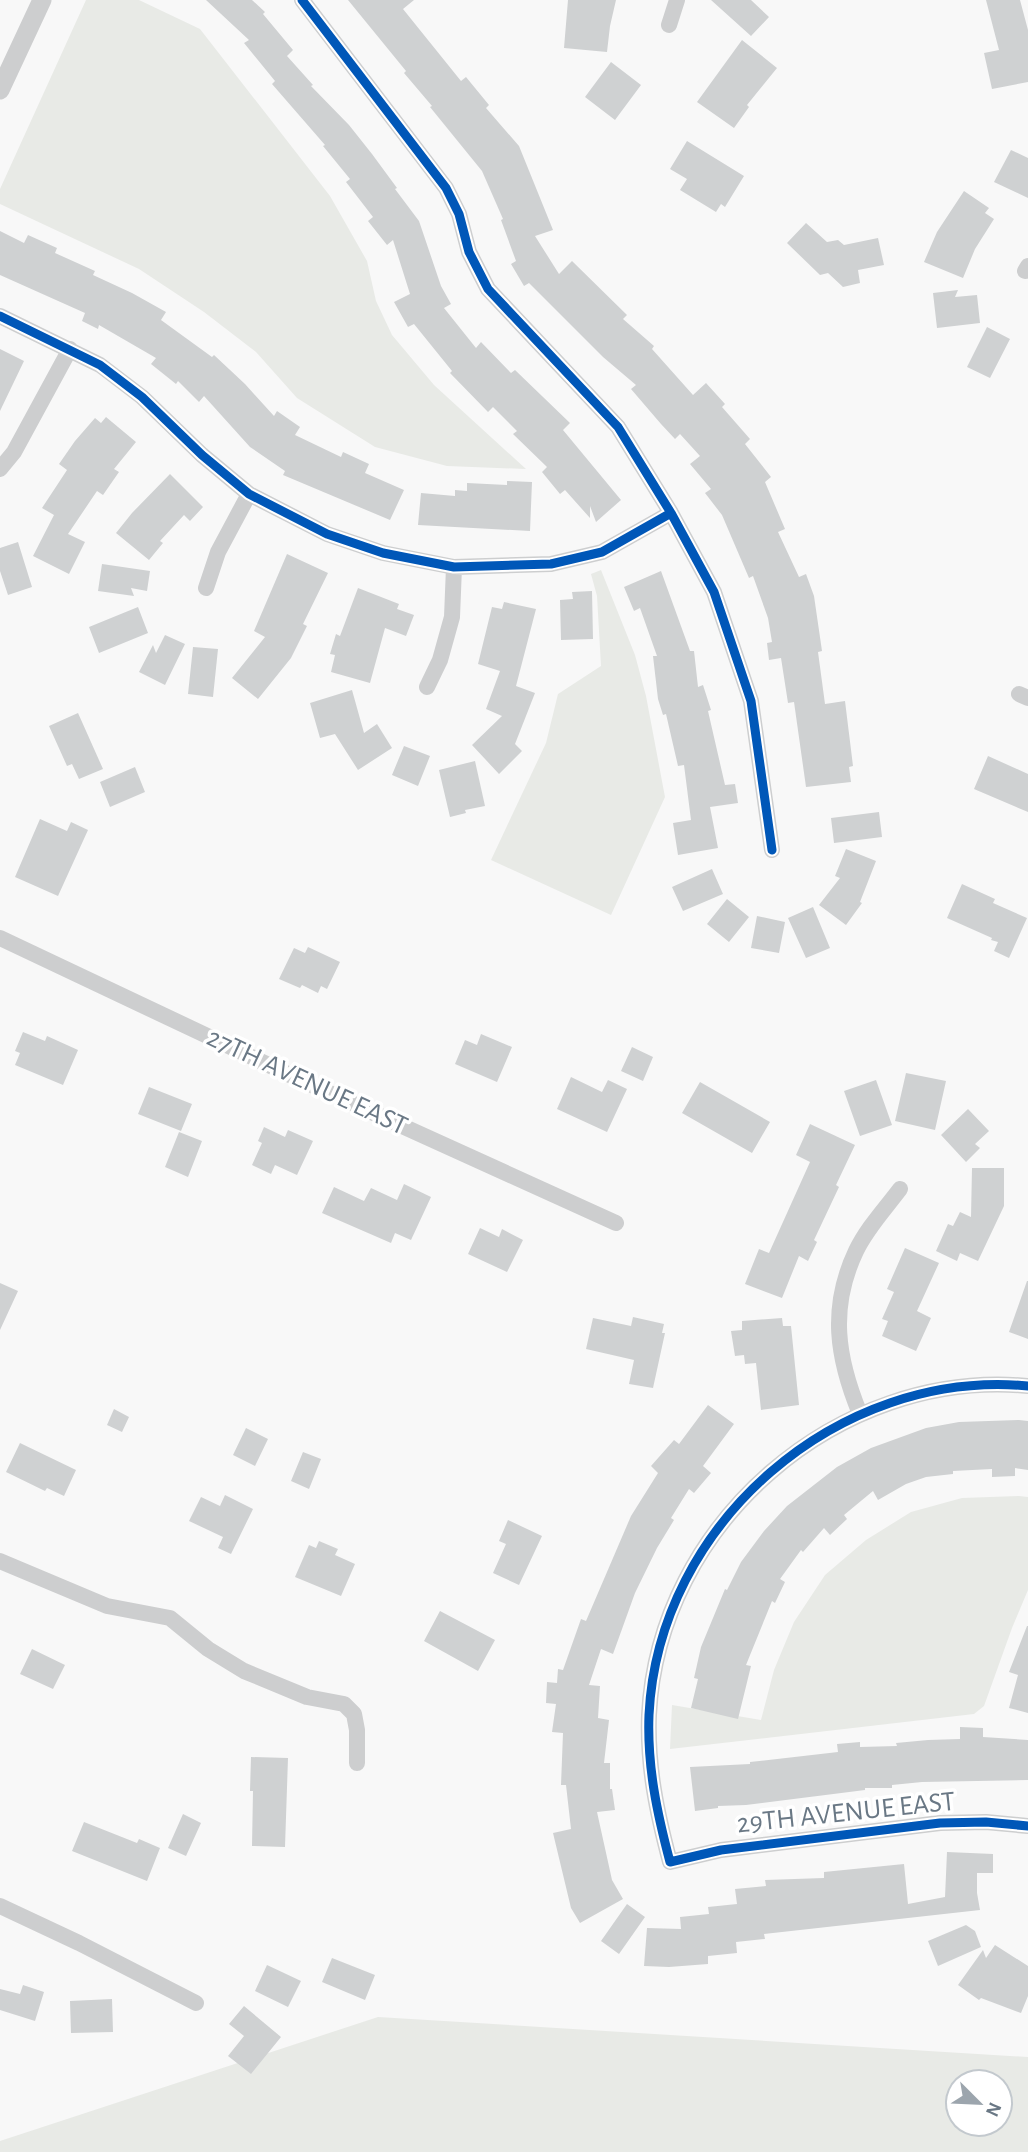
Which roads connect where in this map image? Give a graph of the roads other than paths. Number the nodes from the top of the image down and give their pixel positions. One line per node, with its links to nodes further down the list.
1 (42, 0): 5 (street)
2 (302, 0): 10 (street)
3 (677, 0): 4 (street)
4 (669, 25)
5 (0, 90)
6 (0, 316): 7 (street)
7 (70, 349): 8 (street); 9 (street)
8 (0, 469)
9 (249, 494): 11 (street); 12 (street)
10 (671, 513): 11 (street); 14 (street)
11 (454, 567): 13 (street)
12 (206, 588)
13 (427, 687)
14 (772, 850)
15 (0, 938): 17 (street, 27TH AVENUE EAST)
16 (900, 1189): 19 (street)
17 (616, 1223)
18 (1028, 1386): 19 (street)
19 (860, 1414): 22 (street, 29TH AVENUE EAST)
20 (0, 1561): 21 (street)
21 (357, 1763)
22 (1028, 1826)
23 (0, 1906): 24 (street)
24 (196, 2003)

